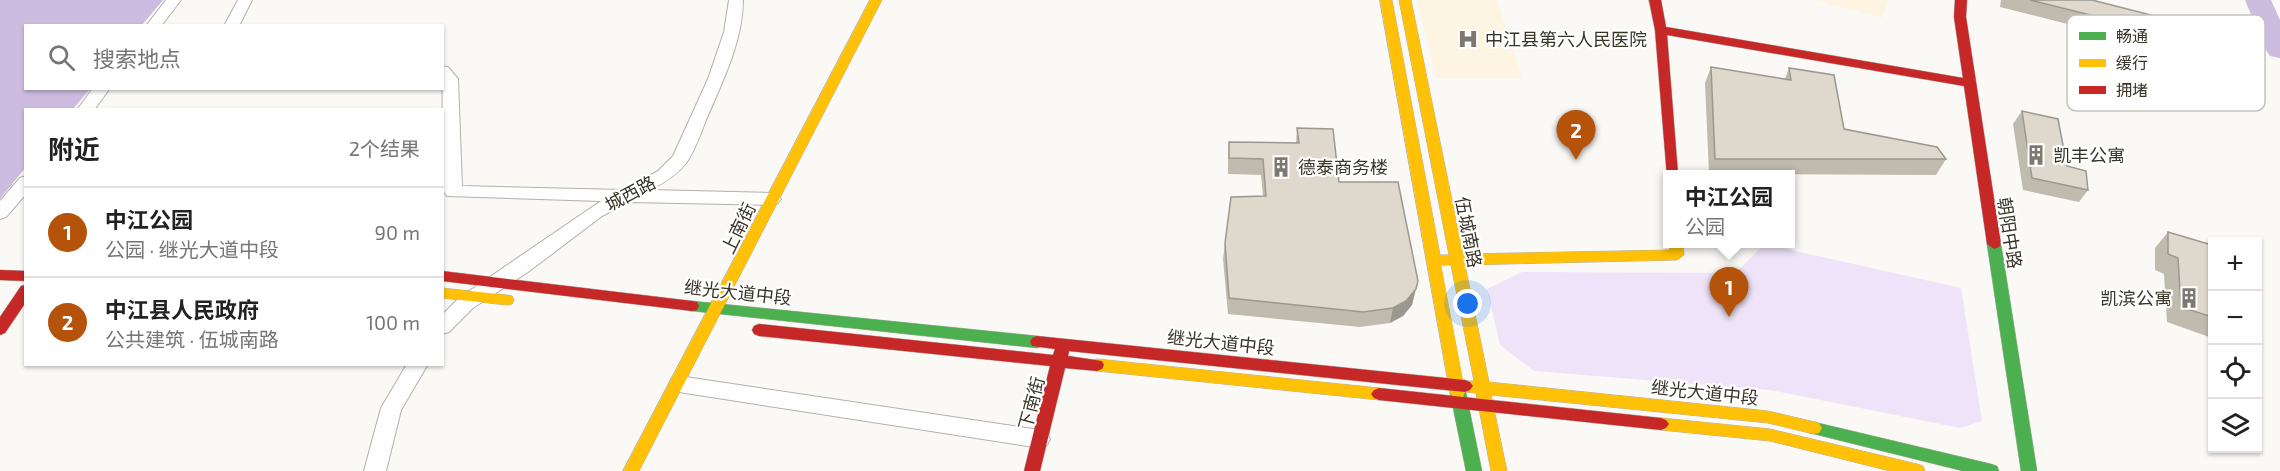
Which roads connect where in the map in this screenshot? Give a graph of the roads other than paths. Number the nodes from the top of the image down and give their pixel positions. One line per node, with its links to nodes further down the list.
1 (174, 0): 9 (street)
2 (246, 0): 10 (street)
3 (736, 0): 18 (street, 城西路)
4 (876, 0): 19 (main road, 上南街)
5 (1386, 0): 23 (main road)
6 (1405, 0): 22 (main road, 伍城南路)
7 (1655, 0): 11 (main road)
8 (1961, 0): 13 (main road, 朝阳中路)
9 (155, 24)
10 (232, 24)
11 (1661, 30): 13 (main road); 16 (main road)
12 (444, 73): 18 (street)
13 (1970, 82): 54 (main road, 朝阳中路)
14 (100, 90): 15 (street)
15 (86, 108)
16 (1671, 170)
17 (24, 184): 20 (street)
18 (630, 195): 19 (street); 27 (street, 城西路)
19 (772, 199): 32 (main road, 上南街)
20 (0, 213)
21 (1676, 248): 22 (main road)
22 (1456, 259): 23 (main road); 43 (main road, 伍城南路)
23 (1435, 261): 42 (main road)
24 (0, 275): 25 (main road)
25 (24, 276)
26 (444, 276): 27 (main road, 继光大道中段)
27 (497, 282): 30 (street, 城西路); 32 (main road, 继光大道中段)
28 (444, 293): 30 (main road)
29 (24, 296): 37 (main road)
30 (475, 297): 31 (main road); 34 (street, 城西路)
31 (522, 302)
32 (718, 309): 35 (main road, 上南街); 38 (main road, 继光大道中段)
33 (687, 322): 35 (main road, 继光大道中段)
34 (444, 325)
35 (716, 326): 41 (main road, 上南街)
36 (746, 328): 39 (main road, 继光大道中段)
37 (0, 329)
38 (1064, 344): 39 (main road, 下南街); 42 (main road, 继光大道中段)
39 (1061, 361): 44 (main road, 继光大道中段); 46 (main road, 下南街)
40 (417, 366): 47 (street)
41 (679, 384): 46 (street); 48 (main road, 上南街)
42 (1458, 385): 43 (main road, 继光大道中段); 44 (main road)
43 (1482, 388): 45 (main road, 伍城南路); 53 (main road, 继光大道中段)
44 (1460, 403): 45 (main road, 继光大道中段); 50 (main road)
45 (1484, 405): 51 (main road, 伍城南路); 52 (main road, 继光大道中段)
46 (1040, 439): 49 (main road, 下南街)
47 (375, 471)
48 (631, 471)
49 (1032, 471)
50 (1474, 471)
51 (1499, 471)
52 (1917, 471)
53 (1991, 471)
54 (2029, 471)

